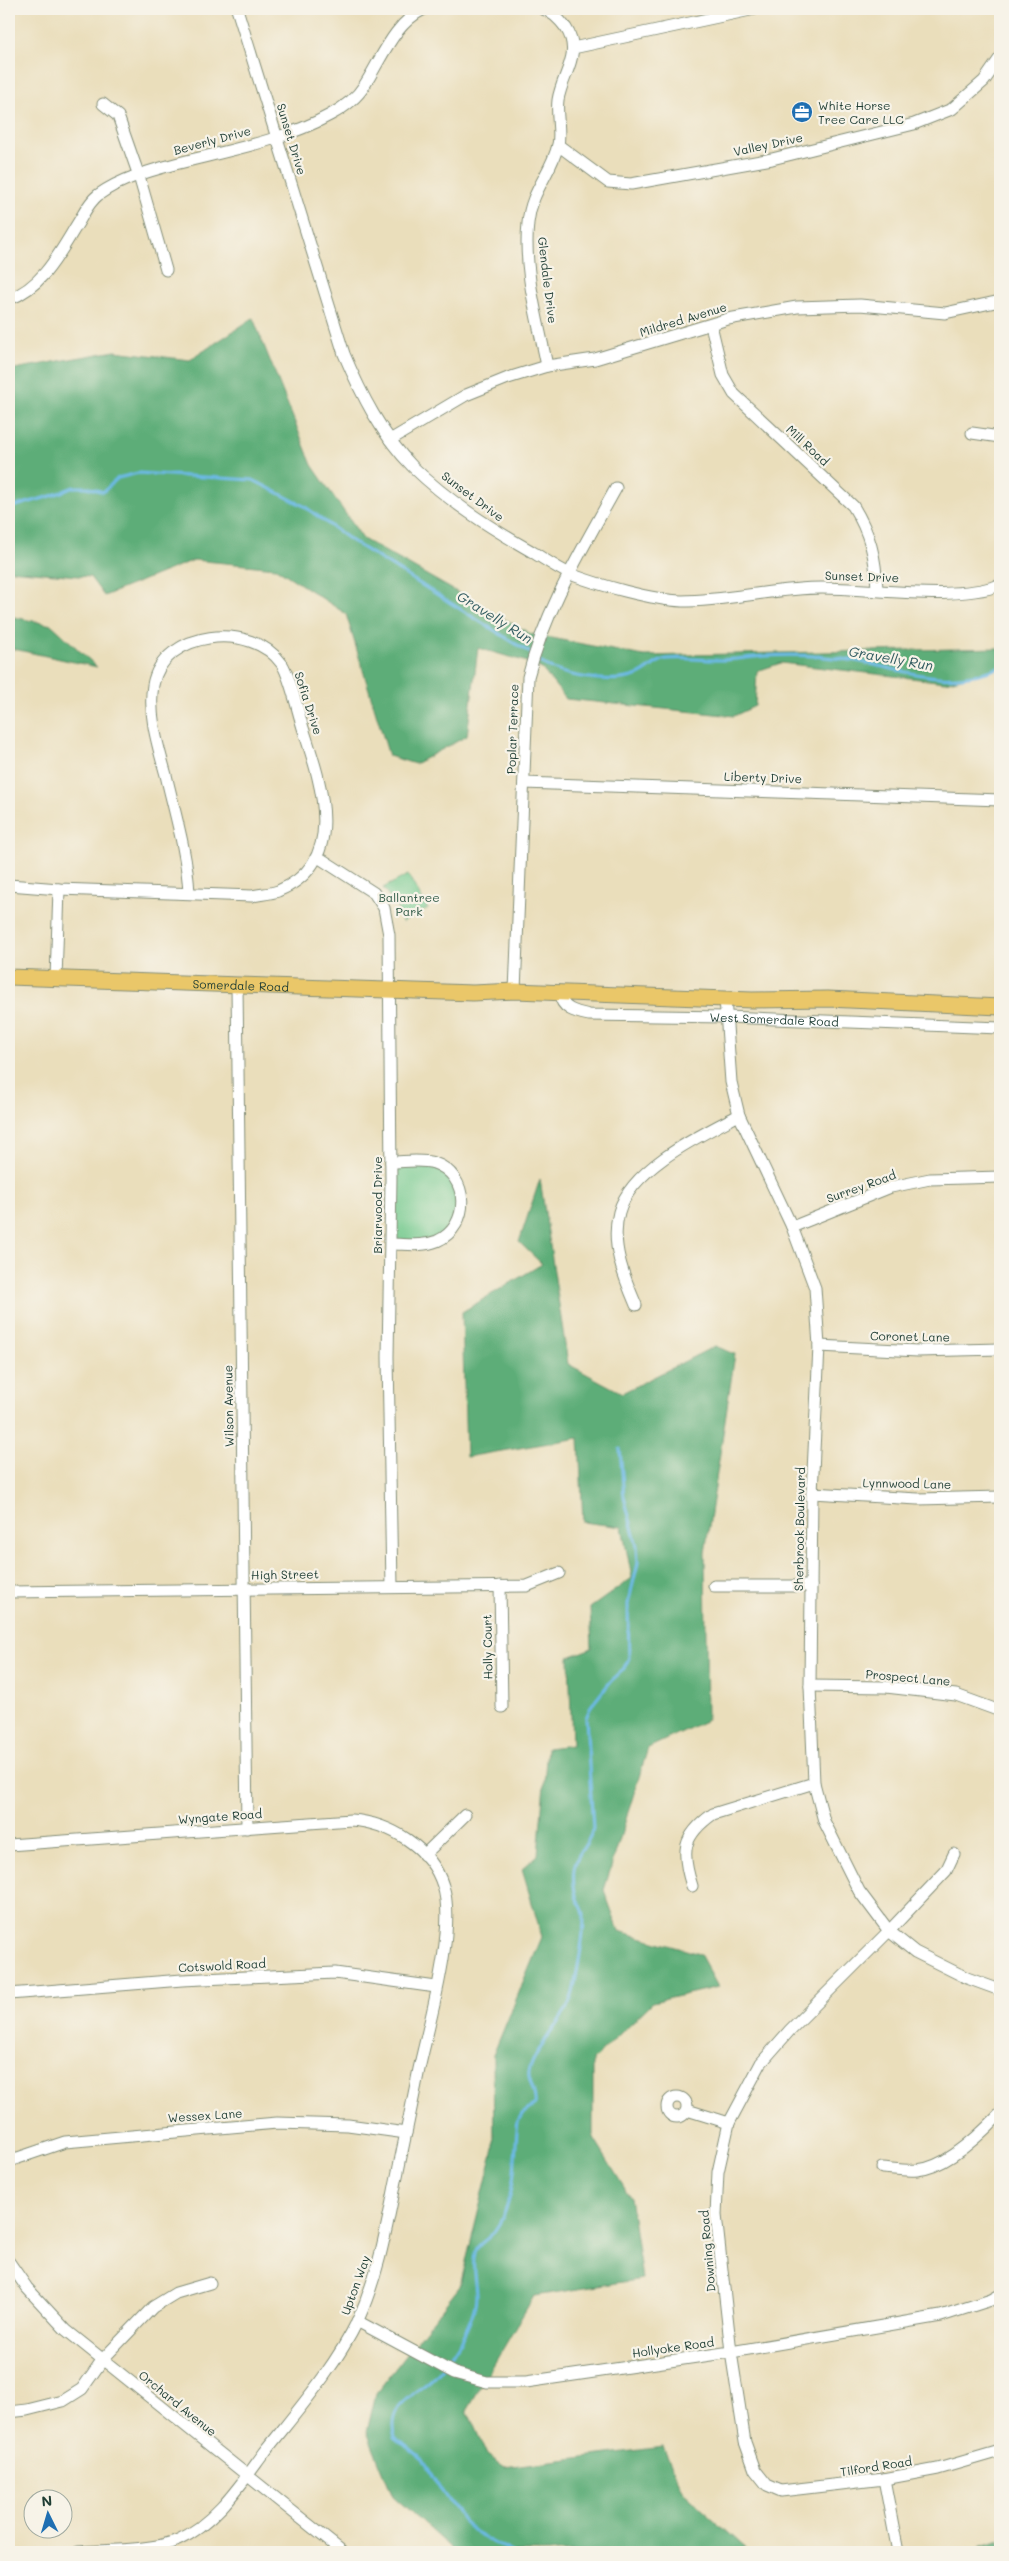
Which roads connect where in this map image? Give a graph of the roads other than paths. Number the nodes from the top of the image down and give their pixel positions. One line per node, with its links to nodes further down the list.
1 (237, 9): 8 (street, Sunset Drive)
2 (421, 9): 8 (street, Beverly Drive)
3 (544, 9): 5 (street)
4 (754, 9): 5 (street)
5 (573, 48): 9 (street, Glendale Drive)
6 (1000, 58): 9 (street, Valley Drive)
7 (103, 104): 10 (street)
8 (277, 137): 10 (street, Beverly Drive); 18 (street, Sunset Drive)
9 (558, 144): 15 (street, Glendale Drive)
10 (139, 176): 11 (street); 12 (street, Beverly Drive)
11 (166, 270)
12 (9, 299)
13 (1000, 300): 14 (street, Mildred Avenue)
14 (711, 325): 15 (street, Mildred Avenue); 22 (street, Mill Road)
15 (547, 366): 18 (street, Mildred Avenue)
16 (972, 434): 17 (street)
17 (1000, 437)
18 (390, 440): 20 (street, Sunset Drive)
19 (616, 488): 20 (street, Poplar Terrace)
20 (570, 574): 22 (street, Sunset Drive); 23 (street, Poplar Terrace)
21 (1000, 585): 22 (street, Sunset Drive)
22 (876, 590)
23 (524, 783): 24 (street, Liberty Drive); 33 (street, Poplar Terrace)
24 (1000, 800)
25 (318, 858): 28 (street, Sofia Drive); 28 (street, Sofia Drive); 32 (street, Briarwood Drive)
26 (9, 885): 27 (street, Sofia Drive)
27 (59, 889): 28 (street, Sofia Drive); 30 (street)
28 (189, 893)
29 (9, 977): 30 (main road, Somerdale Road)
30 (56, 979): 31 (main road, Somerdale Road)
31 (237, 985): 32 (main road, Somerdale Road); 55 (street, Wilson Avenue)
32 (390, 990): 34 (main road, Somerdale Road); 41 (street, Briarwood Drive)
33 (515, 991): 34 (main road, West Somerdale Road); 35 (main road, West Somerdale Road)
34 (473, 993)
35 (560, 993): 36 (main road, West Somerdale Road); 38 (street, West Somerdale Road)
36 (725, 998): 37 (main road, West Somerdale Road); 38 (street, Sherbrook Boulevard)
37 (1000, 1007)
38 (726, 1017): 39 (street, West Somerdale Road); 40 (street, Sherbrook Boulevard)
39 (1000, 1028)
40 (739, 1115): 43 (street, Sherbrook Boulevard); 45 (street)
41 (391, 1162): 44 (street, Briarwood Drive); 44 (street)
42 (1000, 1178): 43 (street, Surrey Road)
43 (792, 1226): 46 (street, Sherbrook Boulevard)
44 (391, 1244): 54 (street, Briarwood Drive)
45 (636, 1304)
46 (819, 1346): 47 (street, Coronet Lane); 48 (street, Sherbrook Boulevard)
47 (1000, 1349)
48 (812, 1493): 49 (street, Lynnwood Lane); 53 (street, Sherbrook Boulevard)
49 (1000, 1497)
50 (558, 1573): 51 (street, High Street)
51 (500, 1586): 54 (street, High Street); 58 (street, Holly Court)
52 (714, 1586): 53 (street)
53 (811, 1586): 57 (street, Sherbrook Boulevard)
54 (392, 1587): 55 (street, High Street)
55 (244, 1588): 56 (street, High Street); 62 (street, Wilson Avenue)
56 (9, 1592)
57 (810, 1686): 59 (street, Prospect Lane); 60 (street, Sherbrook Boulevard)
58 (502, 1708)
59 (1000, 1711)
60 (814, 1783): 66 (street); 67 (street, Sherbrook Boulevard)
61 (465, 1816): 64 (street)
62 (247, 1828): 63 (street, Wyngate Road); 64 (street, Wyngate Road)
63 (9, 1845)
64 (424, 1854): 68 (street, Upton Way)
65 (954, 1854): 67 (street, Downing Road)
66 (692, 1886)
67 (890, 1931): 69 (street, Sherbrook Boulevard); 73 (street, Downing Road)
68 (436, 1987): 70 (street, Cotswold Road); 74 (street, Upton Way)
69 (1000, 1990)
70 (9, 1994)
71 (687, 2110): 73 (street)
72 (1000, 2114): 76 (street)
73 (729, 2123): 81 (street, Downing Road)
74 (406, 2133): 75 (street, Wessex Lane); 80 (street, Upton Way)
75 (9, 2160)
76 (882, 2168)
77 (9, 2262): 82 (street, Orchard Avenue)
78 (210, 2283): 82 (street)
79 (1000, 2295): 81 (street, Hollyoke Road)
80 (357, 2321): 81 (street, Hollyoke Road); 85 (street, Upton Way)
81 (731, 2352): 86 (street, Downing Road)
82 (103, 2360): 83 (street); 85 (street, Orchard Avenue)
83 (9, 2412)
84 (1000, 2451): 87 (street, Tilford Road)
85 (247, 2476): 88 (street, Upton Way); 89 (street, Orchard Avenue)
86 (759, 2476): 87 (street, Tilford Road)
87 (884, 2480): 90 (street)
88 (78, 2552)
89 (343, 2552)
90 (898, 2552)

